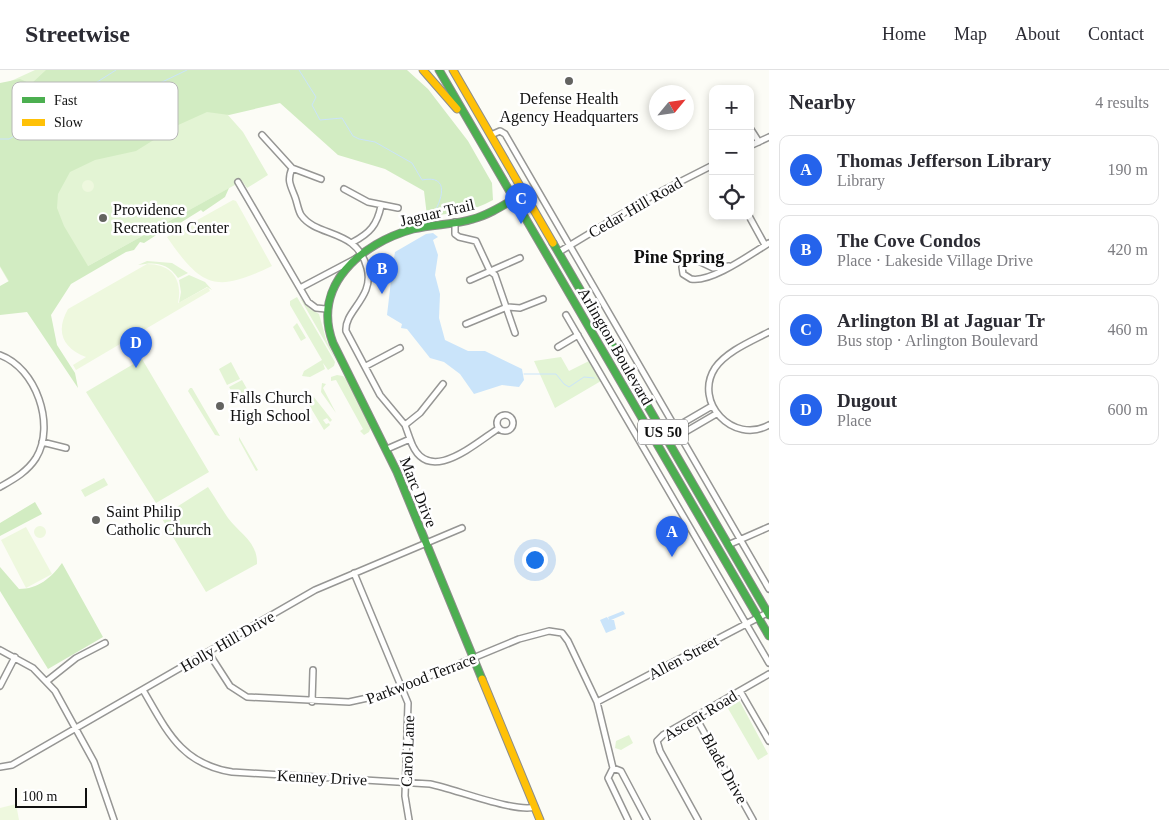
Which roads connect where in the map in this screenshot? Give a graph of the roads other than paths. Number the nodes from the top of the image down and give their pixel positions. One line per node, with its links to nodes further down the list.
1 (423, 70): 9 (main road)
2 (439, 70): 9 (main road, Arlington Boulevard / US 50)
3 (446, 70): 18 (main road)
4 (455, 72): 7 (main road, Arlington Boulevard / US 50)
5 (751, 130): 10 (street)
6 (262, 134): 13 (street)
7 (491, 135): 16 (street); 18 (main road, Arlington Boulevard / US 50)
8 (769, 137): 10 (street)
9 (481, 142): 19 (main road, Arlington Boulevard / US 50)
10 (758, 142): 11 (street)
11 (754, 144)
12 (709, 167): 26 (street, Cedar Hill Road)
13 (292, 168): 14 (street); 24 (street)
14 (322, 179)
15 (238, 182): 33 (street)
16 (536, 186): 18 (street); 26 (street)
17 (344, 189): 20 (street)
18 (524, 193): 19 (main road, Jaguar Trail); 27 (main road, Arlington Boulevard / US 50)
19 (514, 199): 23 (main road, Jaguar Trail); 49 (main road, Arlington Boulevard / US 50)
20 (381, 206): 21 (street); 24 (street)
21 (398, 208)
22 (752, 220): 25 (street)
23 (455, 222): 28 (main road, Jaguar Trail); 31 (street)
24 (354, 242): 28 (street)
25 (767, 244): 30 (street)
26 (570, 245): 27 (street, Cedar Hill Road); 46 (street)
27 (559, 252): 47 (main road, Arlington Boulevard / US 50)
28 (359, 257): 33 (street); 36 (main road, Jaguar Trail); 45 (street)
29 (520, 258): 31 (street)
30 (729, 266): 30 (street)
31 (490, 271): 32 (street); 35 (street)
32 (470, 280)
33 (300, 288): 36 (street)
34 (544, 299): 35 (street)
35 (507, 307): 38 (street); 40 (street)
36 (326, 309): 61 (main road, Marc Drive)
37 (566, 315): 41 (street)
38 (466, 324)
39 (769, 332): 51 (street)
40 (515, 333)
41 (578, 335): 42 (street); 50 (street)
42 (558, 347)
43 (400, 348): 45 (street)
44 (0, 355): 59 (street)
45 (366, 366): 53 (street)
46 (642, 369): 47 (street); 55 (street)
47 (630, 376): 69 (main road, Arlington Boulevard / US 50)
48 (443, 384): 53 (street)
49 (630, 398): 50 (street); 63 (main road, Arlington Boulevard / US 50)
50 (619, 405): 64 (street)
51 (712, 406): 52 (street); 55 (street)
52 (716, 414): 54 (street); 57 (street)
53 (405, 425): 58 (street)
54 (769, 425)
55 (676, 427): 57 (street)
56 (499, 428): 58 (street)
57 (680, 435): 67 (street)
58 (410, 439): 61 (street)
59 (42, 442): 60 (street); 62 (street)
60 (66, 448)
61 (387, 449): 68 (main road, Marc Drive)
62 (0, 487)
63 (683, 488): 64 (street); 73 (main road, Arlington Boulevard / US 50)
64 (671, 495): 74 (street)
65 (769, 527): 67 (street)
66 (462, 528): 68 (street, Holly Hill Drive)
67 (740, 539): 69 (street); 71 (street)
68 (425, 543): 70 (street, Holly Hill Drive); 80 (main road, Marc Drive)
69 (728, 545): 72 (main road, Arlington Boulevard / US 50)
70 (354, 573): 78 (street, Holly Hill Drive); 86 (street, Carol Lane)
71 (769, 589)
72 (768, 613): 73 (street, Allen Street)
73 (758, 617): 74 (street, Allen Street); 75 (main road, Arlington Boulevard / US 50)
74 (746, 624): 81 (street); 90 (street, Allen Street)
75 (769, 636)
76 (105, 643): 84 (street)
77 (0, 650): 79 (street)
78 (208, 652): 87 (street, Holly Hill Drive); 89 (street, Parkwood Terrace)
79 (15, 657): 84 (street); 85 (street)
80 (473, 658): 86 (street, Parkwood Terrace); 90 (street, Parkwood Terrace); 97 (main road, Marc Drive)
81 (769, 663)
82 (313, 670): 89 (street)
83 (769, 674): 88 (street, Ascent Road)
84 (47, 681): 92 (street)
85 (0, 686)
86 (402, 688): 89 (street, Parkwood Terrace); 96 (street, Carol Lane)
87 (143, 690): 92 (street, Holly Hill Drive); 96 (street, Kenney Drive)
88 (740, 691): 91 (street, Ascent Road); 93 (street)
89 (312, 702)
90 (596, 702): 95 (street)
91 (695, 716): 103 (street, Ascent Road); 104 (street, Blade Drive)
92 (77, 728): 94 (street, Holly Hill Drive); 98 (street)
93 (769, 740)
94 (0, 767)
95 (613, 768): 101 (street); 102 (street)
96 (406, 782): 97 (street, Kenney Drive); 99 (street, Carol Lane)
97 (535, 807): 100 (main road, Marc Drive)
98 (114, 820)
99 (408, 820)
100 (540, 820)
101 (628, 820)
102 (647, 820)
103 (698, 820)
104 (753, 820)

